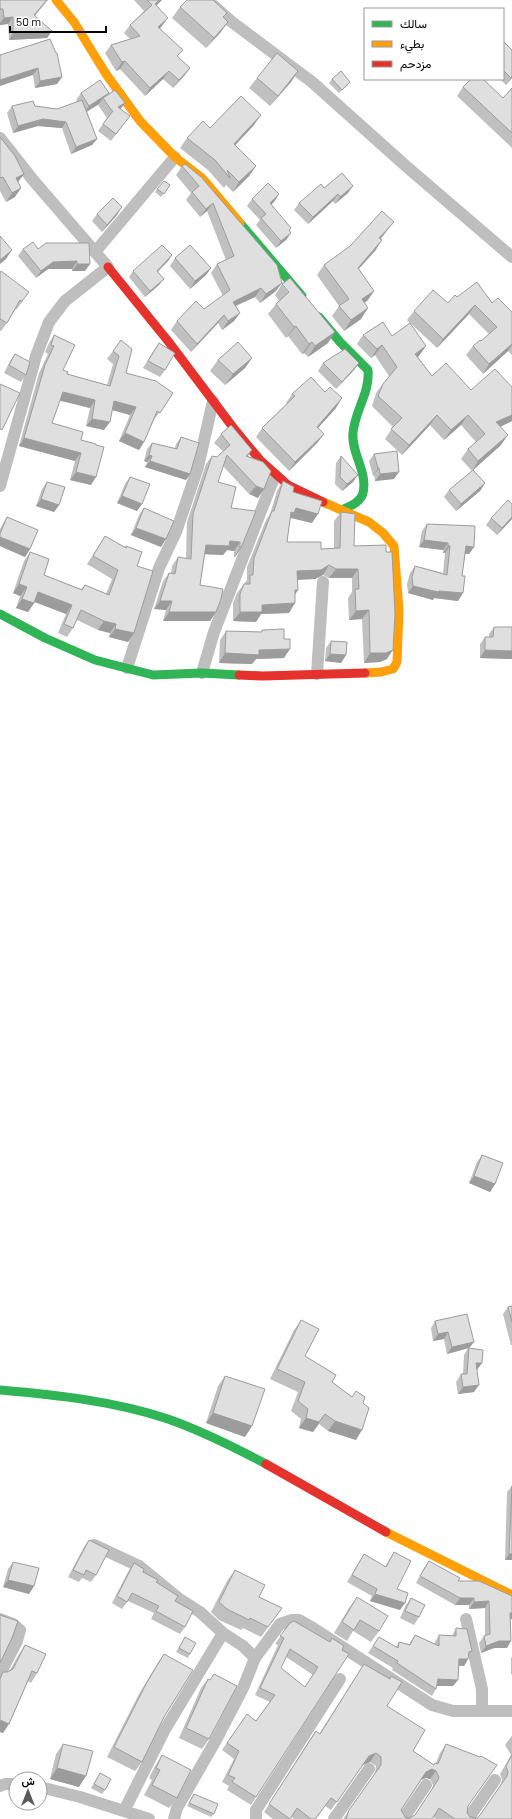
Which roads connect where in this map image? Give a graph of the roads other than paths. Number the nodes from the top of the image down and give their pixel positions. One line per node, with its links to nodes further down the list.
1 (56, 0): 4 (street)
2 (206, 0): 6 (street)
3 (0, 138): 5 (street)
4 (175, 157): 5 (street); 11 (street)
5 (96, 252): 7 (street)
6 (512, 257)
7 (108, 267): 8 (street); 10 (street)
8 (213, 401): 9 (street); 14 (street)
9 (275, 475): 11 (street); 15 (street)
10 (0, 486)
11 (342, 510): 16 (street)
12 (323, 582): 16 (street)
13 (0, 614): 14 (street)
14 (127, 668): 15 (street)
15 (202, 673): 16 (street)
16 (317, 674)
17 (0, 1390): 19 (street)
18 (90, 1543): 22 (street)
19 (512, 1595)
20 (0, 1619): 24 (street)
21 (466, 1619): 26 (street)
22 (223, 1633): 23 (street); 32 (street)
23 (255, 1658): 26 (street); 34 (street)
24 (0, 1674)
25 (340, 1679): 35 (street)
26 (482, 1711): 27 (street)
27 (512, 1711)
28 (369, 1769): 36 (street)
29 (495, 1780): 38 (street)
30 (426, 1785): 37 (street)
31 (48, 1789): 32 (street)
32 (124, 1811): 33 (street)
33 (149, 1819)
34 (174, 1819)
35 (256, 1819)
36 (334, 1819)
37 (403, 1819)
38 (468, 1819)

